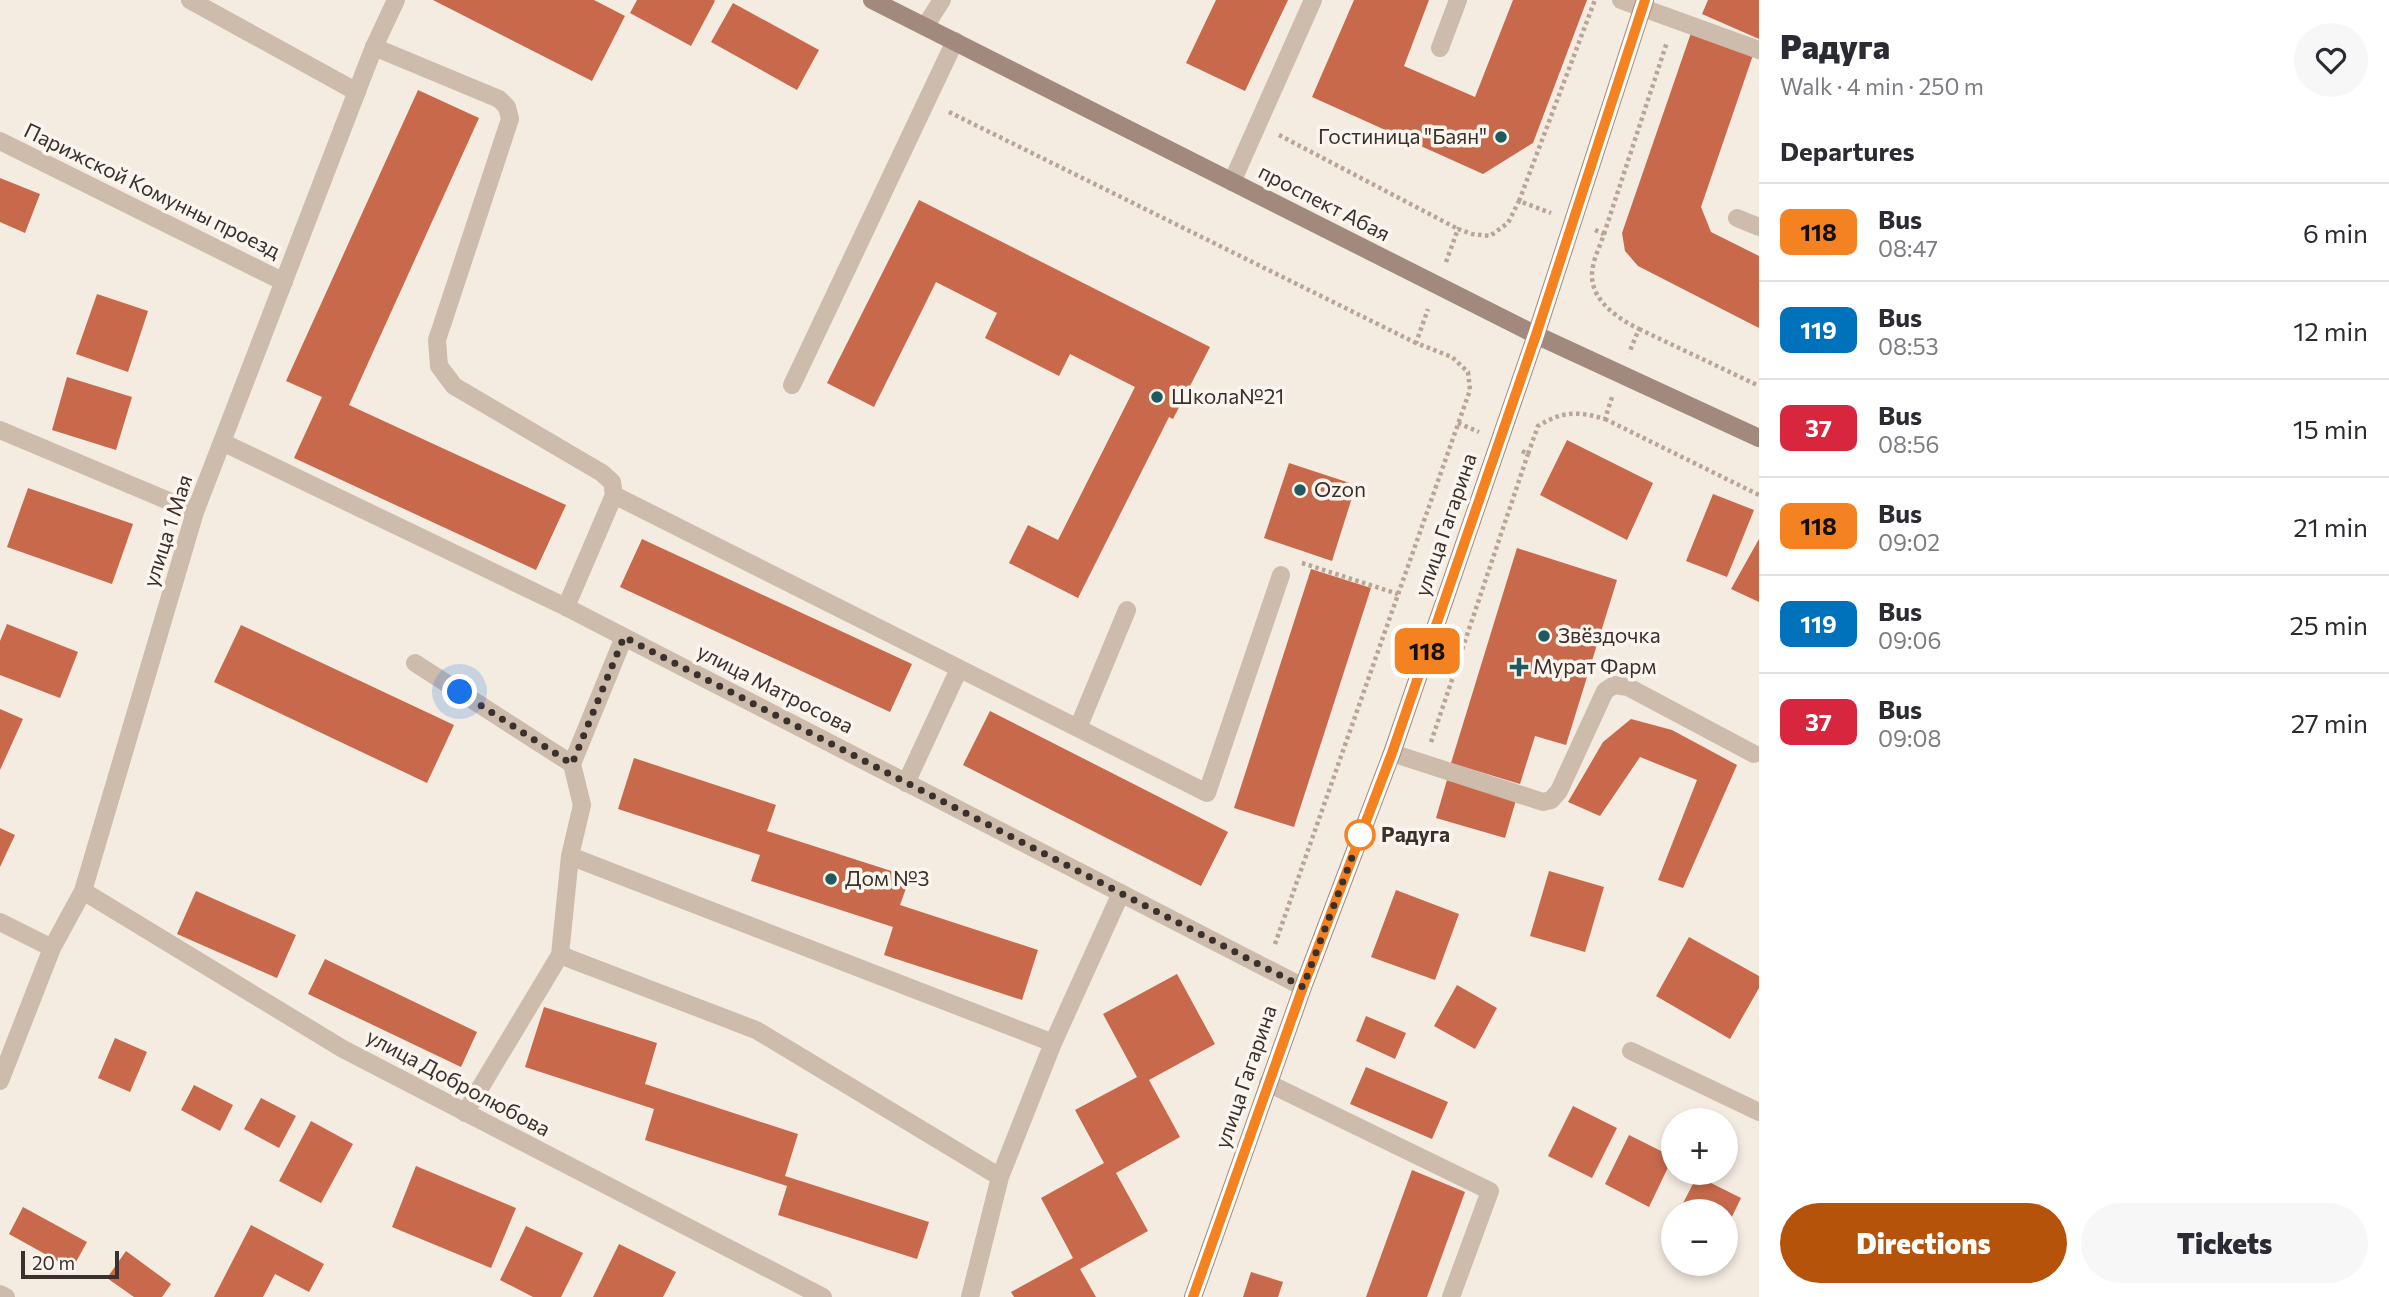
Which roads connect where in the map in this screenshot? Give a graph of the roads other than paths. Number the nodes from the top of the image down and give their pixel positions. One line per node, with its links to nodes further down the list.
1 (190, 0): 14 (street)
2 (396, 0): 11 (street, улица 1 Мая)
3 (872, 0): 9 (main road, проспект Абая)
4 (942, 0): 9 (street)
5 (1313, 0): 16 (street)
6 (1458, 0): 12 (street)
7 (1621, 0): 8 (street)
8 (1644, 4): 13 (street); 20 (main road, улица Гагарина)
9 (926, 25): 10 (main road, проспект Абая)
10 (955, 41): 16 (main road, проспект Абая); 21 (street)
11 (374, 47): 14 (street, улица 1 Мая); 25 (street)
12 (1440, 48)
13 (1759, 50)
14 (357, 92): 19 (street, улица 1 Мая)
15 (0, 141): 19 (street, Парижской Комунны проезд)
16 (1232, 182): 20 (main road, проспект Абая)
17 (1737, 218): 18 (street)
18 (1759, 227)
19 (284, 282): 24 (street, улица 1 Мая)
20 (1536, 335): 23 (main road, проспект Абая); 34 (main road, улица Гагарина)
21 (792, 385)
22 (0, 430): 26 (street)
23 (1759, 438)
24 (222, 442): 26 (street, улица 1 Мая); 28 (street, улица Матросова)
25 (614, 495): 28 (street); 32 (street)
26 (195, 512): 39 (street, улица 1 Мая)
27 (1281, 575): 33 (street)
28 (566, 607): 30 (street, улица Матросова)
29 (1127, 610): 33 (street)
30 (624, 637): 36 (street); 37 (street, улица Матросова)
31 (415, 663): 36 (street)
32 (959, 669): 33 (street); 37 (street)
33 (1078, 728)
34 (1392, 753): 35 (street); 44 (main road, улица Гагарина)
35 (1754, 754)
36 (572, 764): 38 (street)
37 (906, 783): 40 (street, улица Матросова)
38 (570, 856): 43 (street); 45 (street)
39 (83, 891): 42 (street, улица 1 Мая); 50 (street, улица Добролюбова)
40 (1121, 893): 44 (street, улица Матросова); 45 (street)
41 (0, 922): 42 (street)
42 (52, 948): 47 (street, улица 1 Мая)
43 (560, 955): 50 (street); 51 (street)
44 (1303, 987): 48 (main road, улица Гагарина)
45 (1053, 1043): 51 (street)
46 (1631, 1051): 49 (street)
47 (0, 1081)
48 (1268, 1083): 56 (main road, улица Гагарина); 57 (street)
49 (1759, 1112)
50 (466, 1114): 54 (street, улица Добролюбова)
51 (1000, 1177): 55 (street)
52 (0, 1294): 53 (street)
53 (6, 1297)
54 (824, 1297)
55 (970, 1297)
56 (1193, 1297)
57 (1451, 1297)

